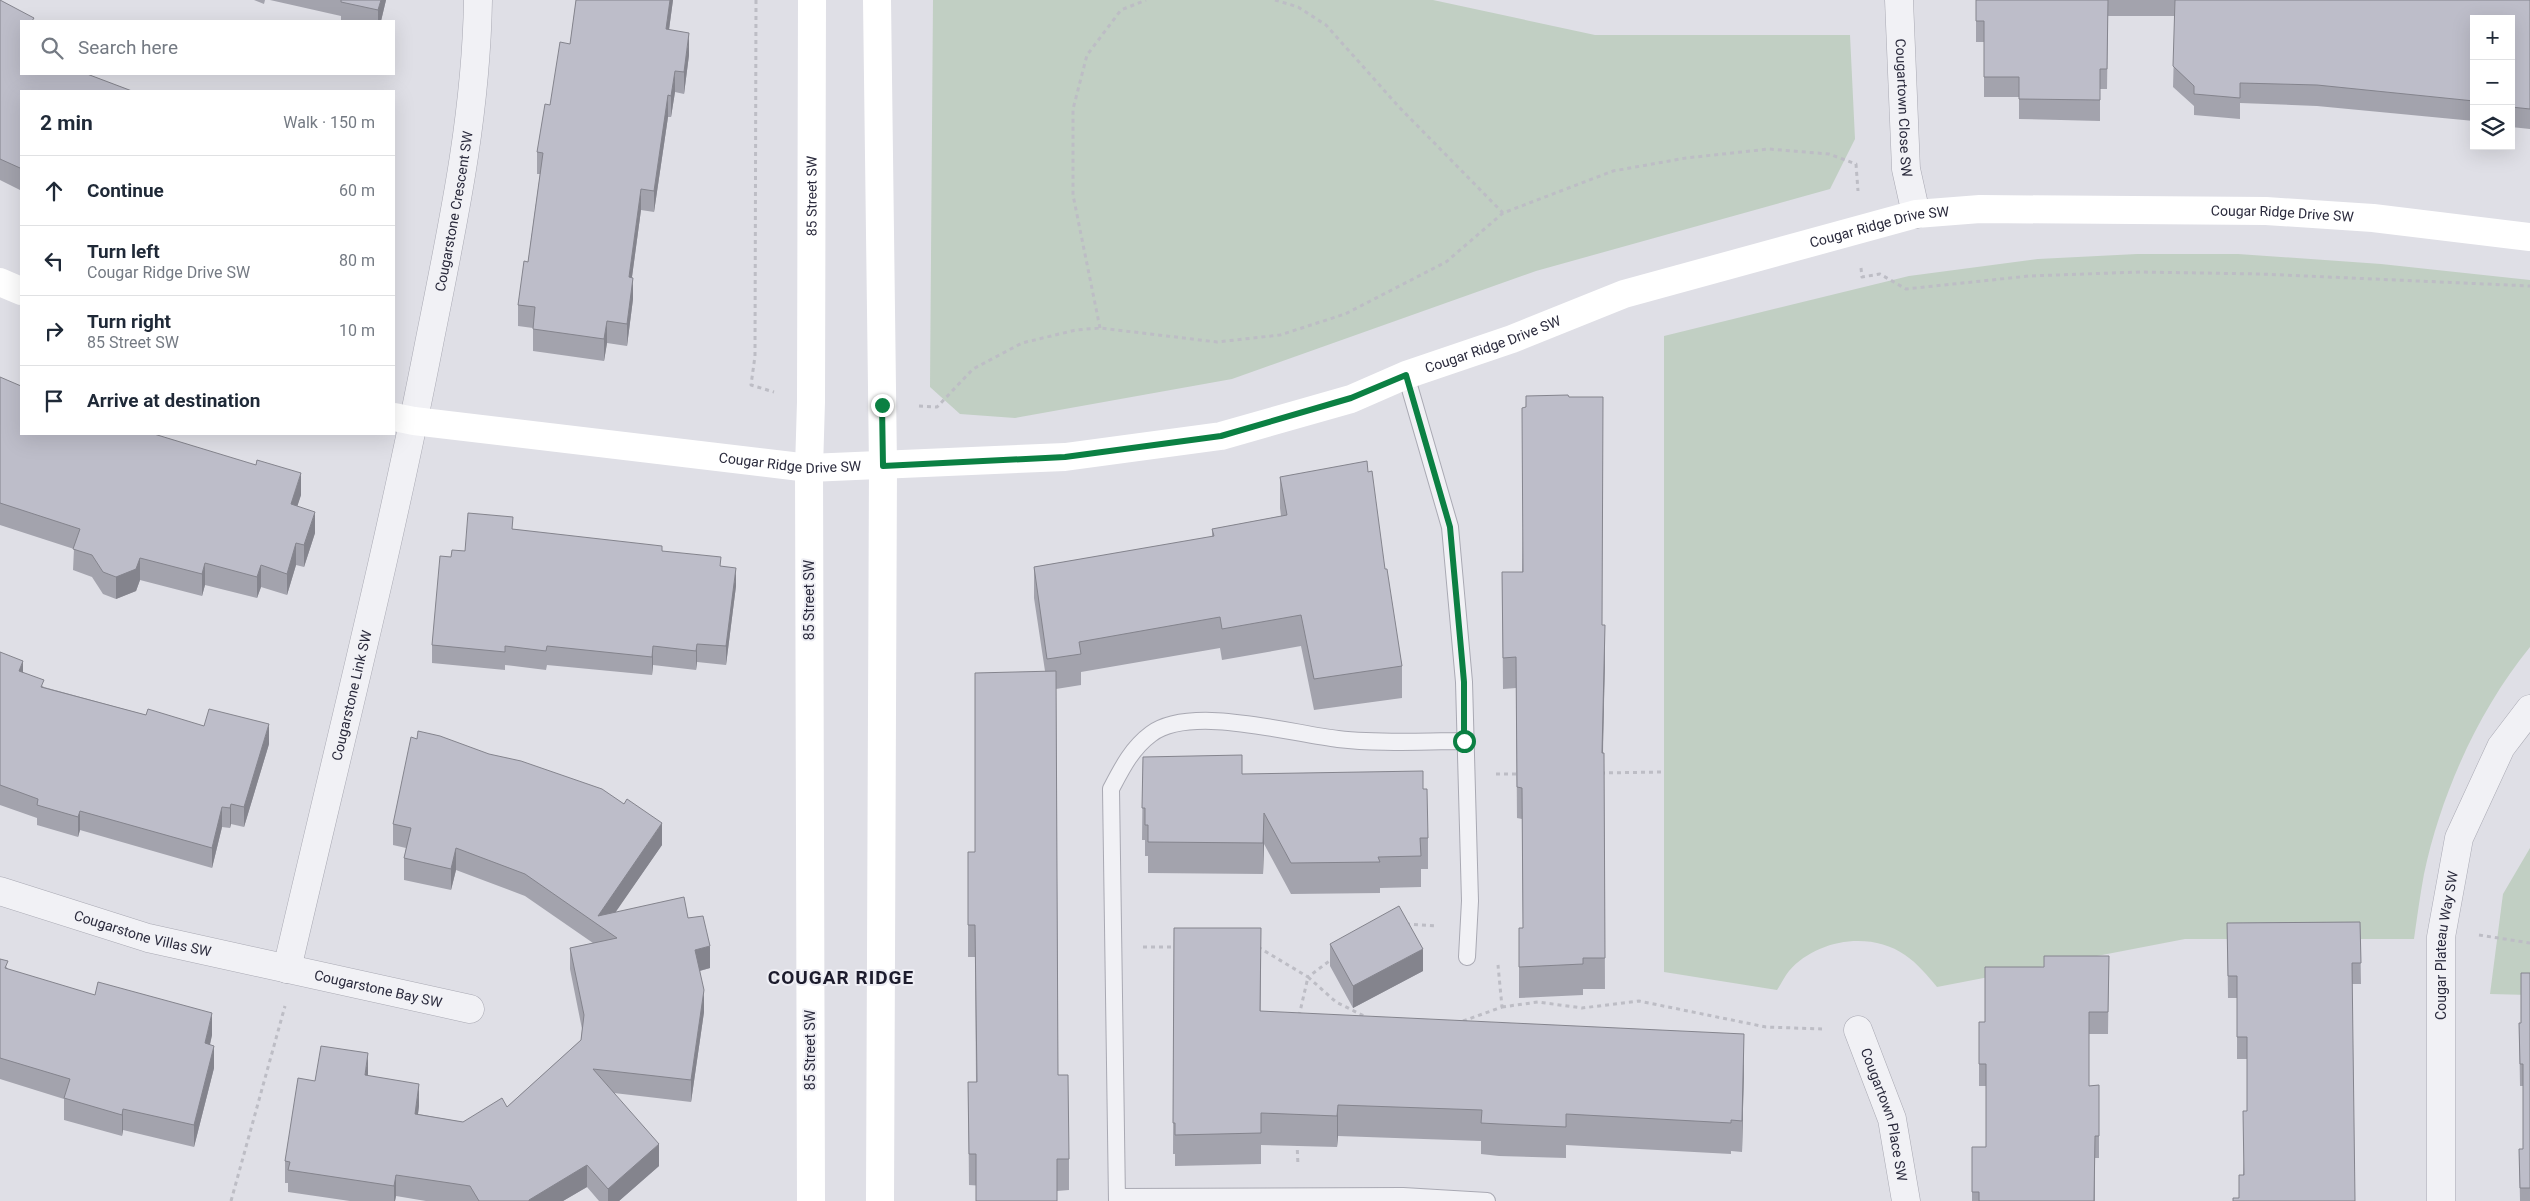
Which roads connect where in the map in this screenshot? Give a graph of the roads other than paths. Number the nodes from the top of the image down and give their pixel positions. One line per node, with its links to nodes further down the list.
1 (478, 0): 10 (street, Cougarstone Crescent SW)
2 (812, 0): 12 (street, 85 Street SW)
3 (877, 0): 11 (street)
4 (1899, 0): 5 (street, Cougartown Close SW)
5 (1916, 214): 6 (street, Cougar Ridge Drive SW); 9 (street, Cougar Ridge Drive SW)
6 (2530, 237)
7 (0, 282): 8 (street)
8 (20, 291)
9 (1406, 375): 11 (street, Cougar Ridge Drive SW); 14 (lane)
10 (404, 419): 12 (street, Cougar Ridge Drive SW); 17 (street, Cougarstone Link SW)
11 (883, 466): 12 (street, Cougar Ridge Drive SW); 22 (street)
12 (809, 468): 21 (street, 85 Street SW)
13 (2530, 709): 25 (street, Cougar Plateau Way SW)
14 (1464, 741): 16 (lane); 20 (lane)
15 (0, 891): 17 (street, Cougarstone Villas SW)
16 (1467, 957)
17 (287, 970): 18 (street, Cougarstone Bay SW)
18 (470, 1009)
19 (1858, 1030): 24 (street, Cougartown Place SW)
20 (1117, 1199): 23 (lane)
21 (811, 1201)
22 (880, 1201)
23 (1487, 1201)
24 (1906, 1201)
25 (2441, 1201)

